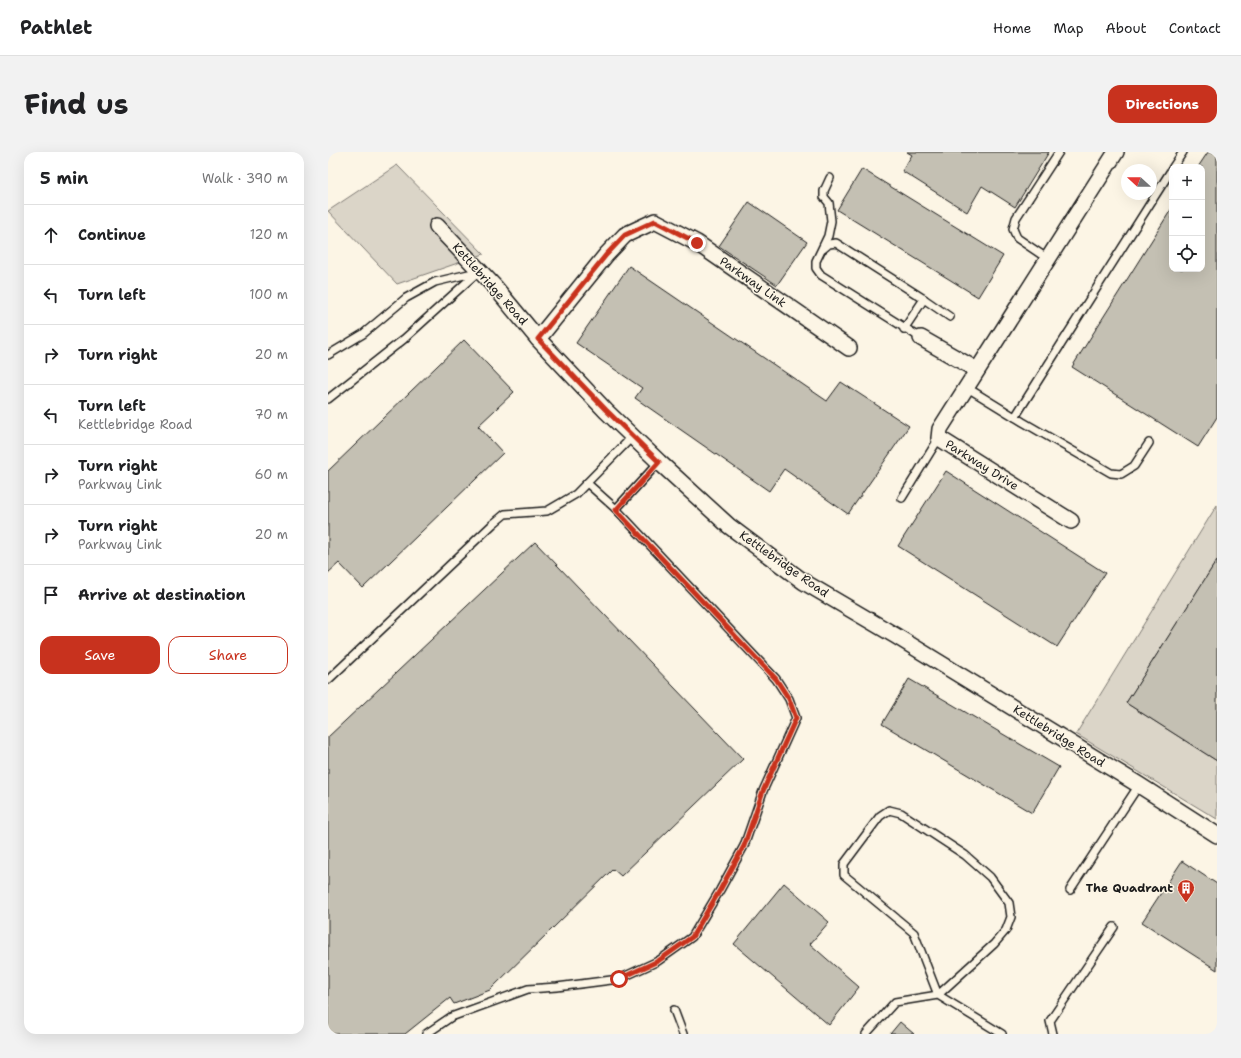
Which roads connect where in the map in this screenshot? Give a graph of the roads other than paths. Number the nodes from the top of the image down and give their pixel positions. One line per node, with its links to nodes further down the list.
1 (1059, 152): 9 (lane)
2 (1116, 152): 9 (street, Parkway Drive)
3 (1183, 152): 4 (lane)
4 (1176, 164)
5 (1169, 174): 21 (lane)
6 (830, 178): 8 (lane)
7 (437, 226): 10 (street, Kettlebridge Road)
8 (820, 252): 11 (lane); 13 (lane)
9 (1048, 259): 18 (street, Parkway Drive)
10 (479, 271): 15 (street, Kettlebridge Road); 17 (lane); 20 (lane)
11 (924, 299): 12 (lane); 13 (lane)
12 (950, 316)
13 (904, 329): 14 (lane)
14 (920, 338): 18 (street)
15 (538, 339): 16 (street, Parkway Link); 22 (street, Kettlebridge Road)
16 (848, 348)
17 (328, 355)
18 (977, 370): 19 (street, Parkway Drive)
19 (966, 387): 21 (lane); 23 (street, Parkway Drive)
20 (328, 399)
21 (1015, 417): 24 (lane)
22 (633, 436): 25 (street, Kettlebridge Road); 26 (lane)
23 (940, 438): 27 (lane); 29 (street, Parkway Drive)
24 (1149, 443)
25 (659, 462): 28 (lane); 31 (street, Kettlebridge Road)
26 (587, 483): 28 (lane); 30 (lane)
27 (902, 498)
28 (616, 510): 37 (lane)
29 (1071, 521)
30 (328, 680)
31 (1139, 785): 32 (street, Kettlebridge Road); 33 (lane)
32 (1217, 834)
33 (1070, 890)
34 (1114, 927): 41 (lane)
35 (938, 995): 35 (lane); 39 (lane); 40 (lane)
36 (674, 1010): 38 (lane)
37 (426, 1034)
38 (683, 1034)
39 (866, 1034)
40 (1002, 1034)
41 (1053, 1034)

